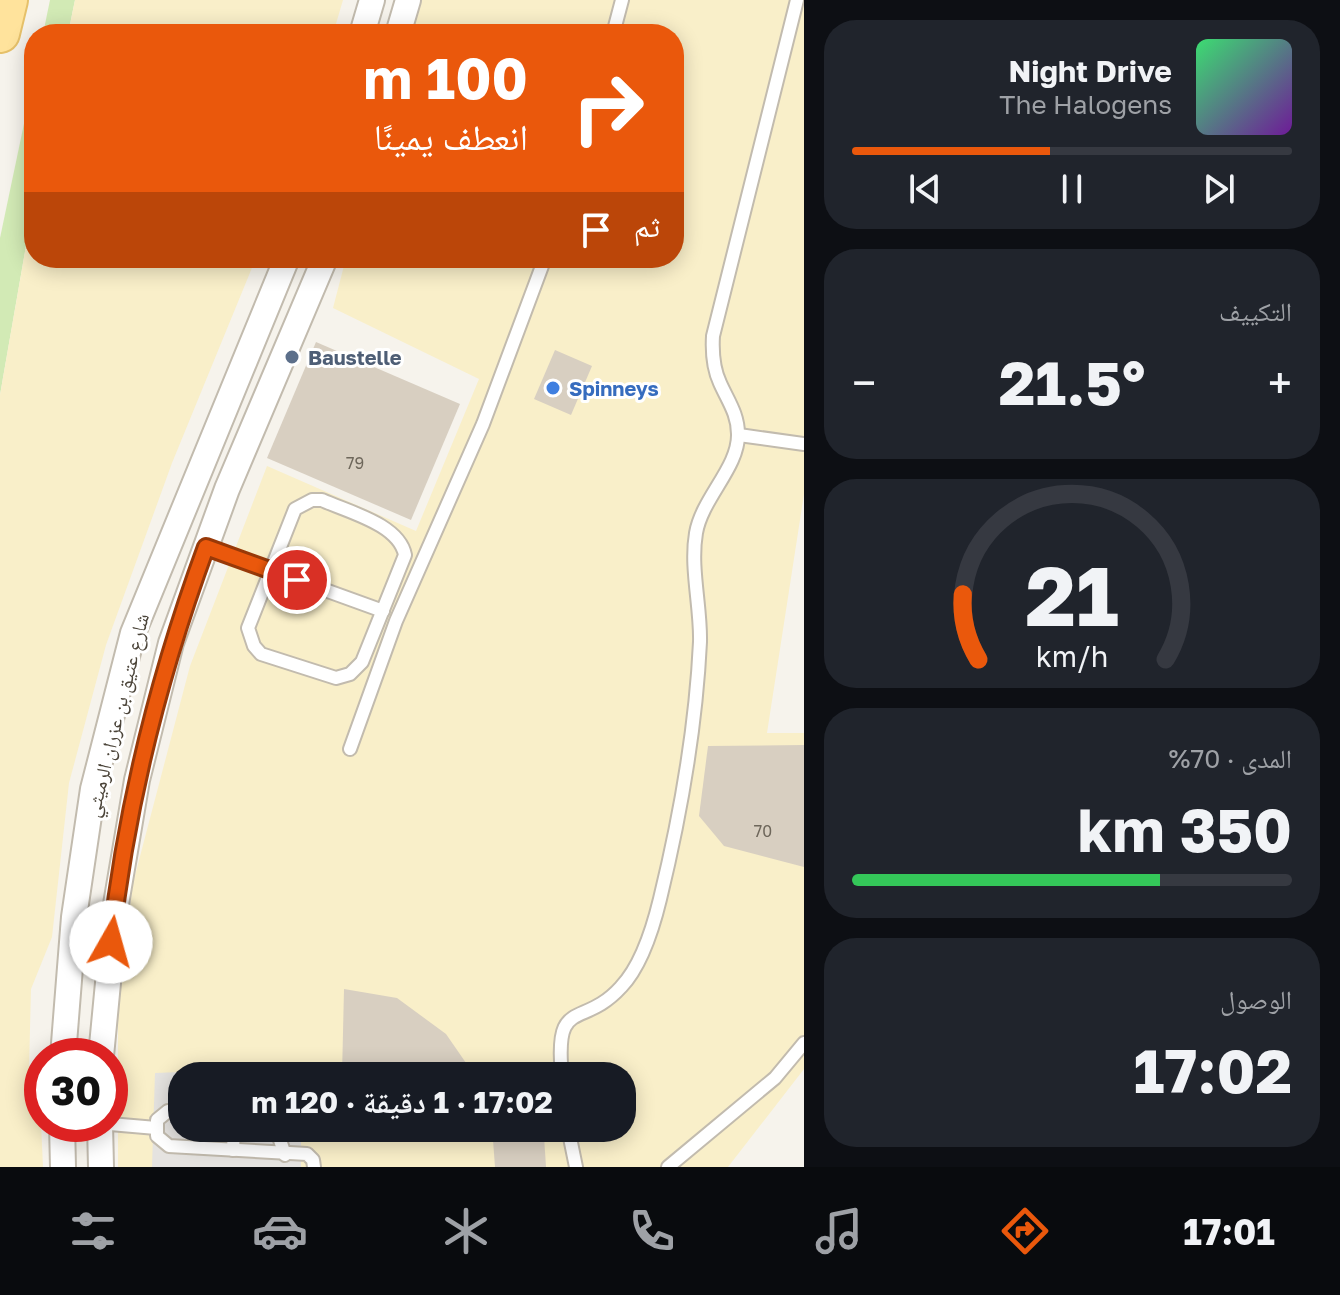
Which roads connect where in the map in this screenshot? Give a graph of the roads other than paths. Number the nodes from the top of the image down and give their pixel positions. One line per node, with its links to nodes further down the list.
1 (8, 0): 9 (main road)
2 (372, 0): 6 (street)
3 (408, 0): 7 (street)
4 (622, 0): 8 (lane)
5 (800, 0): 13 (lane)
6 (365, 24)
7 (401, 24)
8 (616, 24)
9 (0, 33)
10 (283, 268): 19 (street, شارع عتيق بن عزران الرميثي)
11 (321, 268): 15 (street, شارع عتيق بن عزران الرميثي)
12 (541, 268): 18 (lane)
13 (739, 435): 14 (lane); 22 (lane)
14 (804, 444)
15 (206, 547): 16 (lane); 20 (street, شارع عتيق بن عزران الرميثي)
16 (269, 569): 17 (lane); 17 (lane); 17 (lane)
17 (383, 611)
18 (350, 749)
19 (64, 1038)
20 (103, 1038)
21 (804, 1043): 37 (lane)
22 (561, 1062)
23 (168, 1111): 25 (lane)
24 (128, 1126): 25 (lane)
25 (156, 1128): 31 (lane)
26 (62, 1142): 33 (street)
27 (100, 1142): 34 (street)
28 (233, 1142): 31 (lane)
29 (281, 1142): 32 (lane)
30 (569, 1142): 36 (lane)
31 (233, 1150): 32 (lane)
32 (285, 1155): 35 (lane)
33 (63, 1167)
34 (101, 1167)
35 (314, 1167)
36 (576, 1167)
37 (668, 1167)

